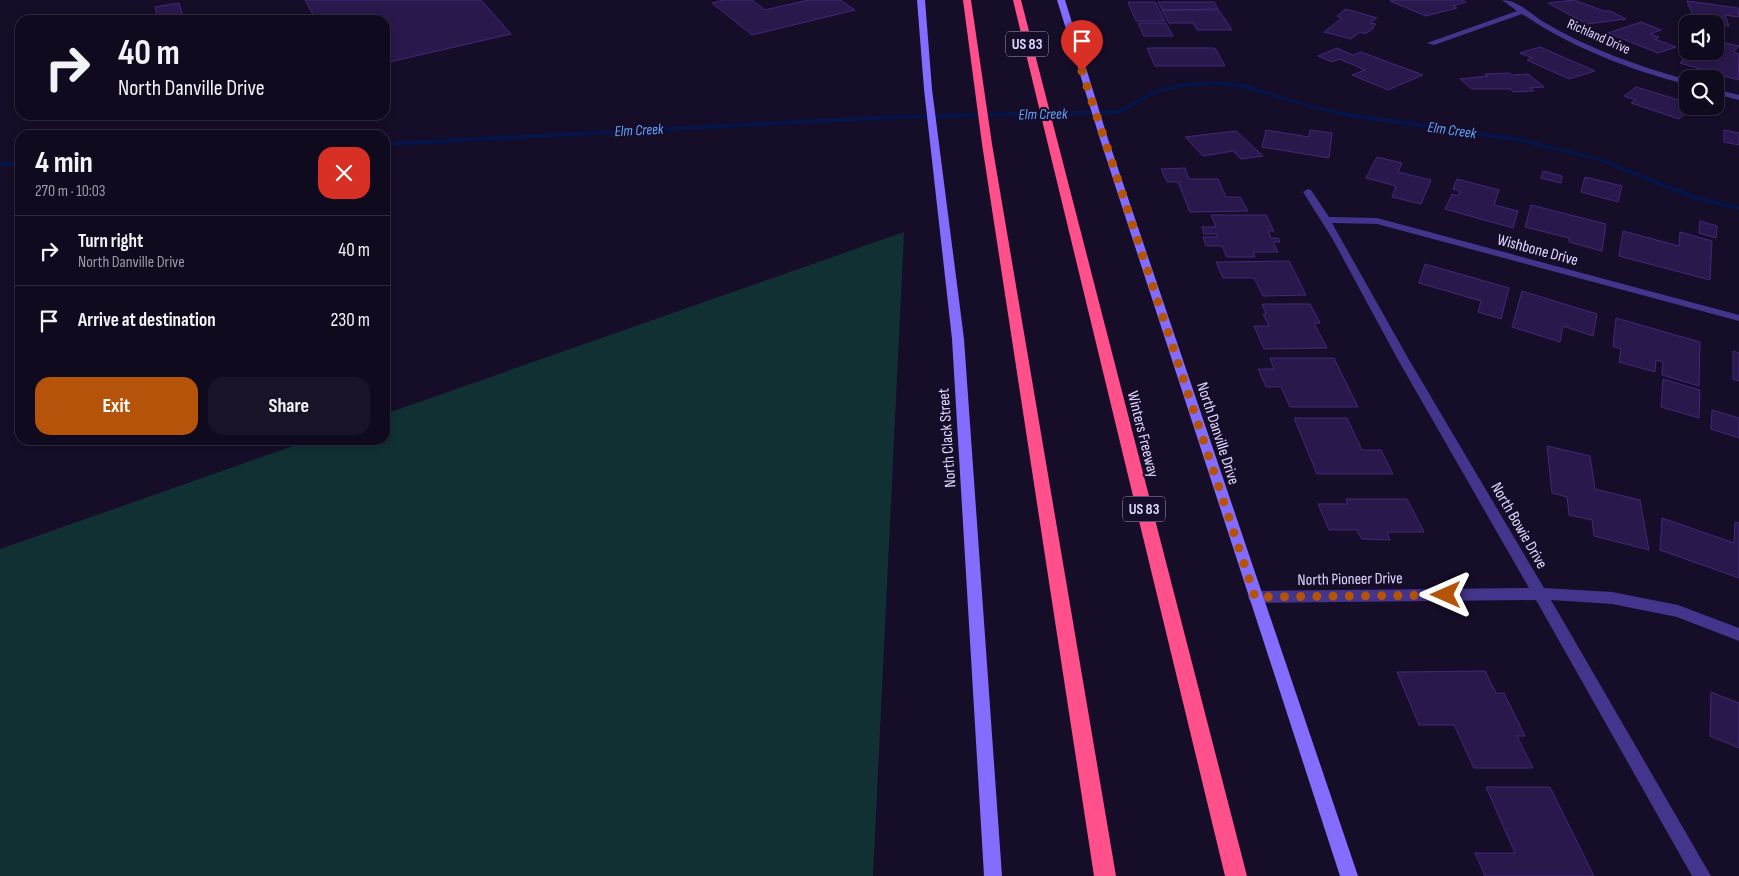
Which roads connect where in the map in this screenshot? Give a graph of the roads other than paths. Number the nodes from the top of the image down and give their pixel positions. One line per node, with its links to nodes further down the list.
1 (921, 0): 17 (main road, North Clack Street)
2 (967, 0): 18 (highway)
3 (1017, 0): 19 (highway, Winters Freeway / US 83)
4 (1061, 0): 15 (main road, North Danville Drive)
5 (1506, 0): 6 (street, Richland Drive)
6 (1522, 12): 7 (street); 8 (street, Richland Drive)
7 (1431, 43)
8 (1679, 80)
9 (1724, 94): 10 (street)
10 (1739, 98)
11 (1308, 192): 12 (street, North Bowie Drive)
12 (1327, 220): 13 (street, Wishbone Drive); 14 (street, North Bowie Drive)
13 (1739, 318)
14 (1541, 594): 15 (street, North Pioneer Drive); 16 (street, North Pioneer Drive); 21 (street, North Bowie Drive)
15 (1255, 597): 20 (main road, North Danville Drive)
16 (1739, 635)
17 (993, 876)
18 (1106, 876)
19 (1236, 876)
20 (1349, 876)
21 (1702, 876)

